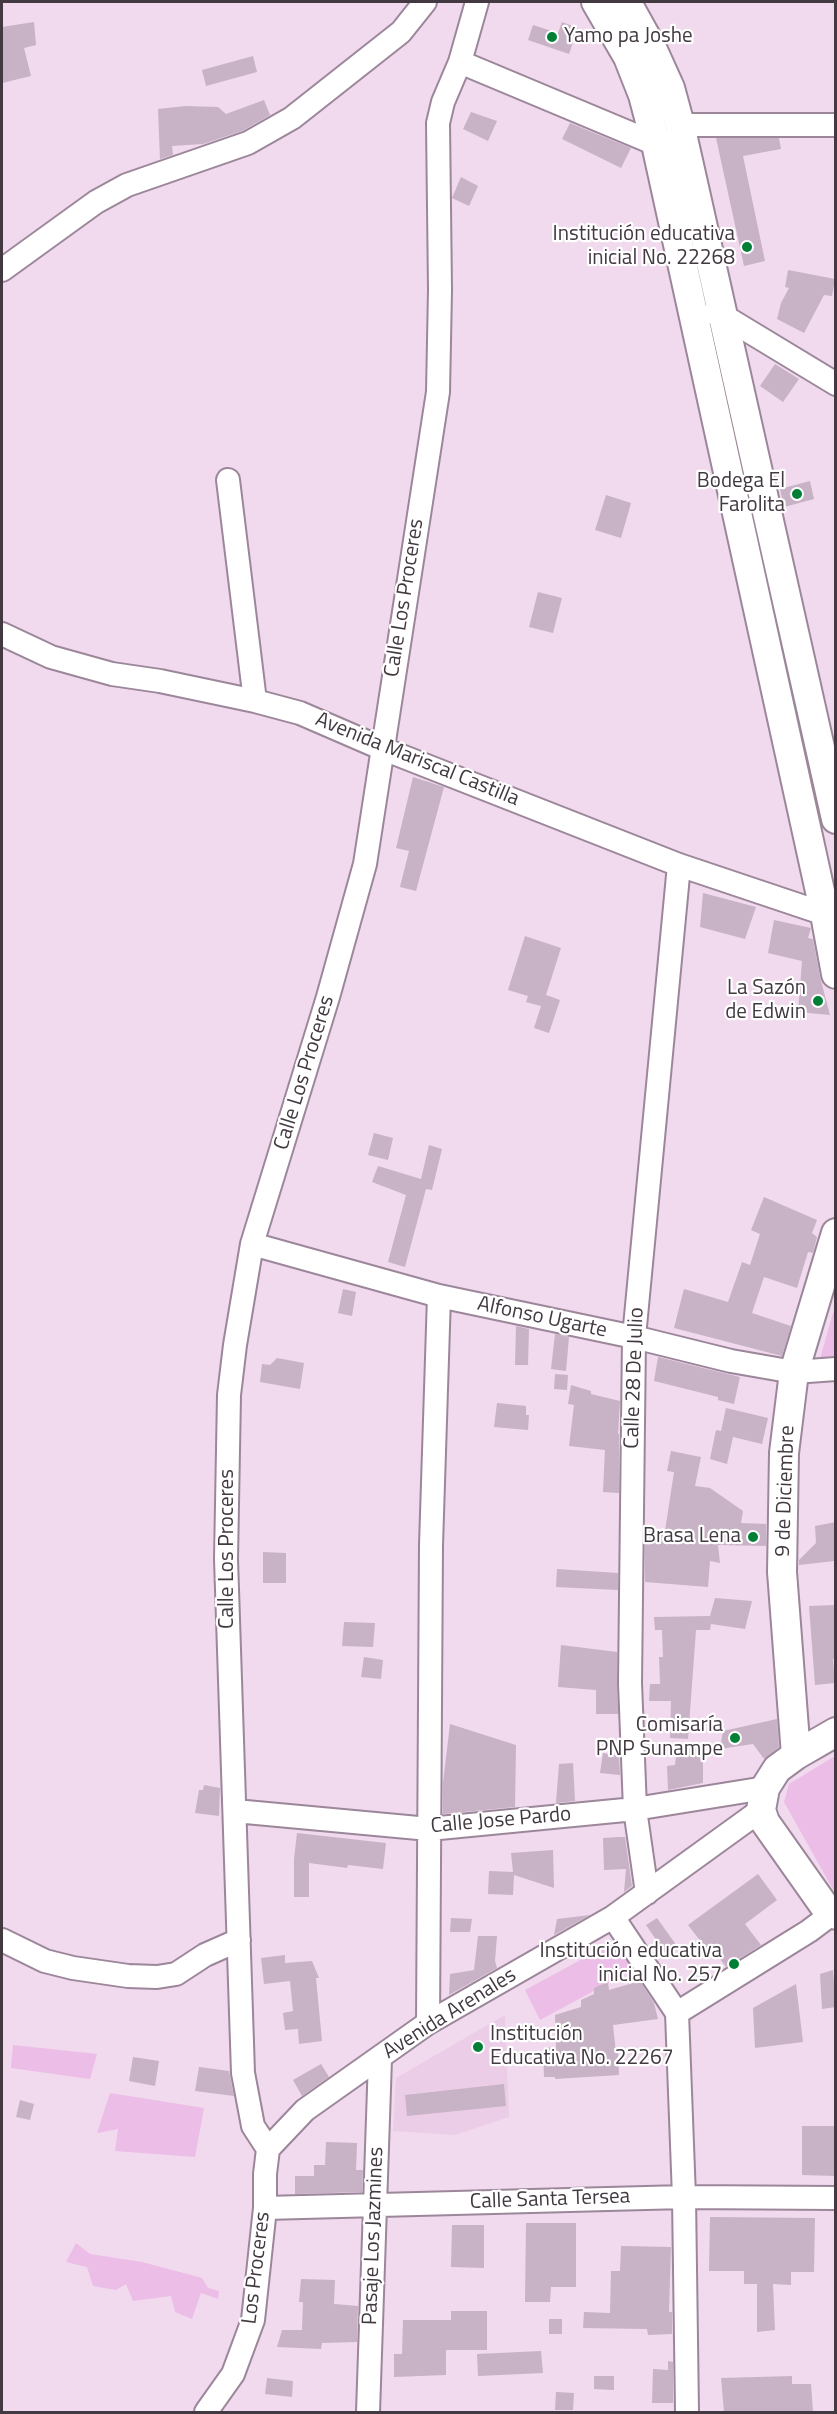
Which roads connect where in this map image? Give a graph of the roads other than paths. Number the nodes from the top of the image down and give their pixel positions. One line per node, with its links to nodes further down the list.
1 (425, 2): 9 (street)
2 (477, 2): 5 (street, Calle Los Proceres)
3 (596, 2): 8 (main road)
4 (623, 2): 7 (main road)
5 (460, 62): 8 (street); 16 (street, Calle Los Proceres)
6 (836, 124): 7 (street)
7 (680, 126): 11 (main road)
8 (656, 144): 10 (main road)
9 (2, 270)
10 (692, 306): 11 (street); 19 (main road)
11 (722, 315): 12 (street); 17 (main road)
12 (836, 384)
13 (228, 480): 15 (street)
14 (2, 634): 15 (street, Avenida Mariscal Castilla)
15 (255, 701): 16 (street, Avenida Mariscal Castilla)
16 (381, 748): 18 (street, Avenida Mariscal Castilla); 22 (street, Calle Los Proceres)
17 (836, 819)
18 (679, 865): 19 (street, Avenida Mariscal Castilla); 24 (street, Calle 28 De Julio)
19 (830, 913): 20 (main road)
20 (836, 974)
21 (836, 1233): 26 (main road, 9 de Diciembre)
22 (252, 1244): 23 (street, Alfonso Ugarte); 31 (street, Calle Los Proceres)
23 (439, 1296): 24 (street, Alfonso Ugarte); 32 (street)
24 (634, 1337): 26 (street, Alfonso Ugarte); 30 (street, Calle 28 De Julio)
25 (836, 1369): 26 (street, Alfonso Ugarte)
26 (794, 1372): 28 (main road, 9 de Diciembre)
27 (836, 1732): 28 (main road)
28 (796, 1755): 29 (main road)
29 (763, 1799): 30 (street, Calle Jose Pardo); 33 (street, Avenida Arenales); 34 (main road)
30 (635, 1809): 32 (street, Calle Jose Pardo); 33 (street, Calle 28 De Julio)
31 (235, 1811): 32 (street, Calle Jose Pardo); 37 (street, Calle Los Proceres)
32 (429, 1828): 39 (street)
33 (647, 1893): 35 (street, Avenida Arenales)
34 (834, 1914): 38 (street)
35 (613, 1917): 38 (street); 39 (street, Avenida Arenales)
36 (2, 1940): 37 (street)
37 (239, 1940): 41 (street, Calle Los Proceres)
38 (677, 2013): 42 (street)
39 (428, 2023): 40 (street, Avenida Arenales)
40 (380, 2059): 41 (street, Avenida Arenales); 44 (street, Pasaje Los Jazmines)
41 (268, 2149): 45 (street, Los Proceres)
42 (684, 2197): 43 (street, Calle Santa Tersea); 44 (street, Calle Santa Tersea); 48 (street)
43 (836, 2198)
44 (375, 2205): 45 (street, Calle Santa Tersea); 47 (street, Pasaje Los Jazmines)
45 (265, 2208): 46 (street, Los Proceres)
46 (206, 2412)
47 (368, 2412)
48 (687, 2412)

